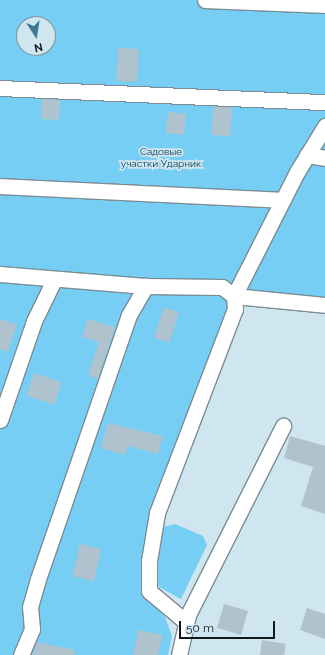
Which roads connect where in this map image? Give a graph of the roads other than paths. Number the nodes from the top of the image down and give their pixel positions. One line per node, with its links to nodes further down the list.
1 (205, 0): 2 (lane)
2 (325, 5)
3 (0, 88): 4 (lane)
4 (325, 102)
5 (325, 126): 6 (lane)
6 (307, 155): 7 (lane); 9 (lane)
7 (325, 158)
8 (0, 186): 9 (lane)
9 (284, 200): 13 (lane)
10 (0, 274): 11 (lane)
11 (54, 280): 12 (lane); 15 (lane)
12 (146, 286): 13 (lane); 18 (lane)
13 (234, 296): 14 (lane); 17 (lane)
14 (325, 304)
15 (0, 420)
16 (283, 426): 17 (lane)
17 (186, 622): 19 (lane)
18 (21, 655)
19 (179, 655)

